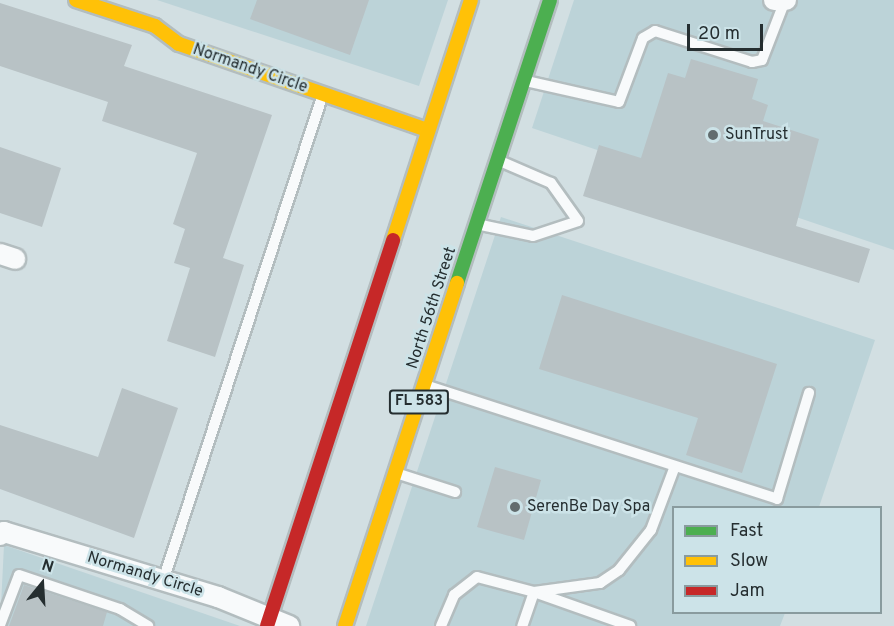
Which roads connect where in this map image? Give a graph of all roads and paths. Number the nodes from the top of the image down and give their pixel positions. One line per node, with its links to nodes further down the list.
1 (76, 0): 6 (main road, Normandy Circle)
2 (471, 0): 7 (main road)
3 (550, 0): 5 (main road, North 56th Street / FL 583)
4 (782, 1): 5 (lane)
5 (523, 80): 8 (main road, North 56th Street / FL 583)
6 (323, 94): 7 (main road, Normandy Circle); 16 (lane)
7 (428, 130): 18 (main road)
8 (497, 159): 9 (main road, North 56th Street / FL 583); 9 (lane)
9 (476, 224): 10 (main road, North 56th Street / FL 583)
10 (424, 385): 12 (lane); 13 (main road, North 56th Street / FL 583)
11 (809, 393): 12 (lane)
12 (675, 466): 17 (lane)
13 (396, 473): 14 (lane); 22 (main road, North 56th Street / FL 583)
14 (455, 492)
15 (0, 535): 16 (street, Normandy Circle)
16 (163, 581): 18 (street, Normandy Circle)
17 (534, 592): 23 (lane); 24 (lane); 25 (lane)
18 (268, 622): 21 (street, Normandy Circle)
19 (0, 625): 20 (lane)
20 (148, 626)
21 (289, 626)
22 (345, 626)
23 (441, 626)
24 (522, 626)
25 (630, 626)

